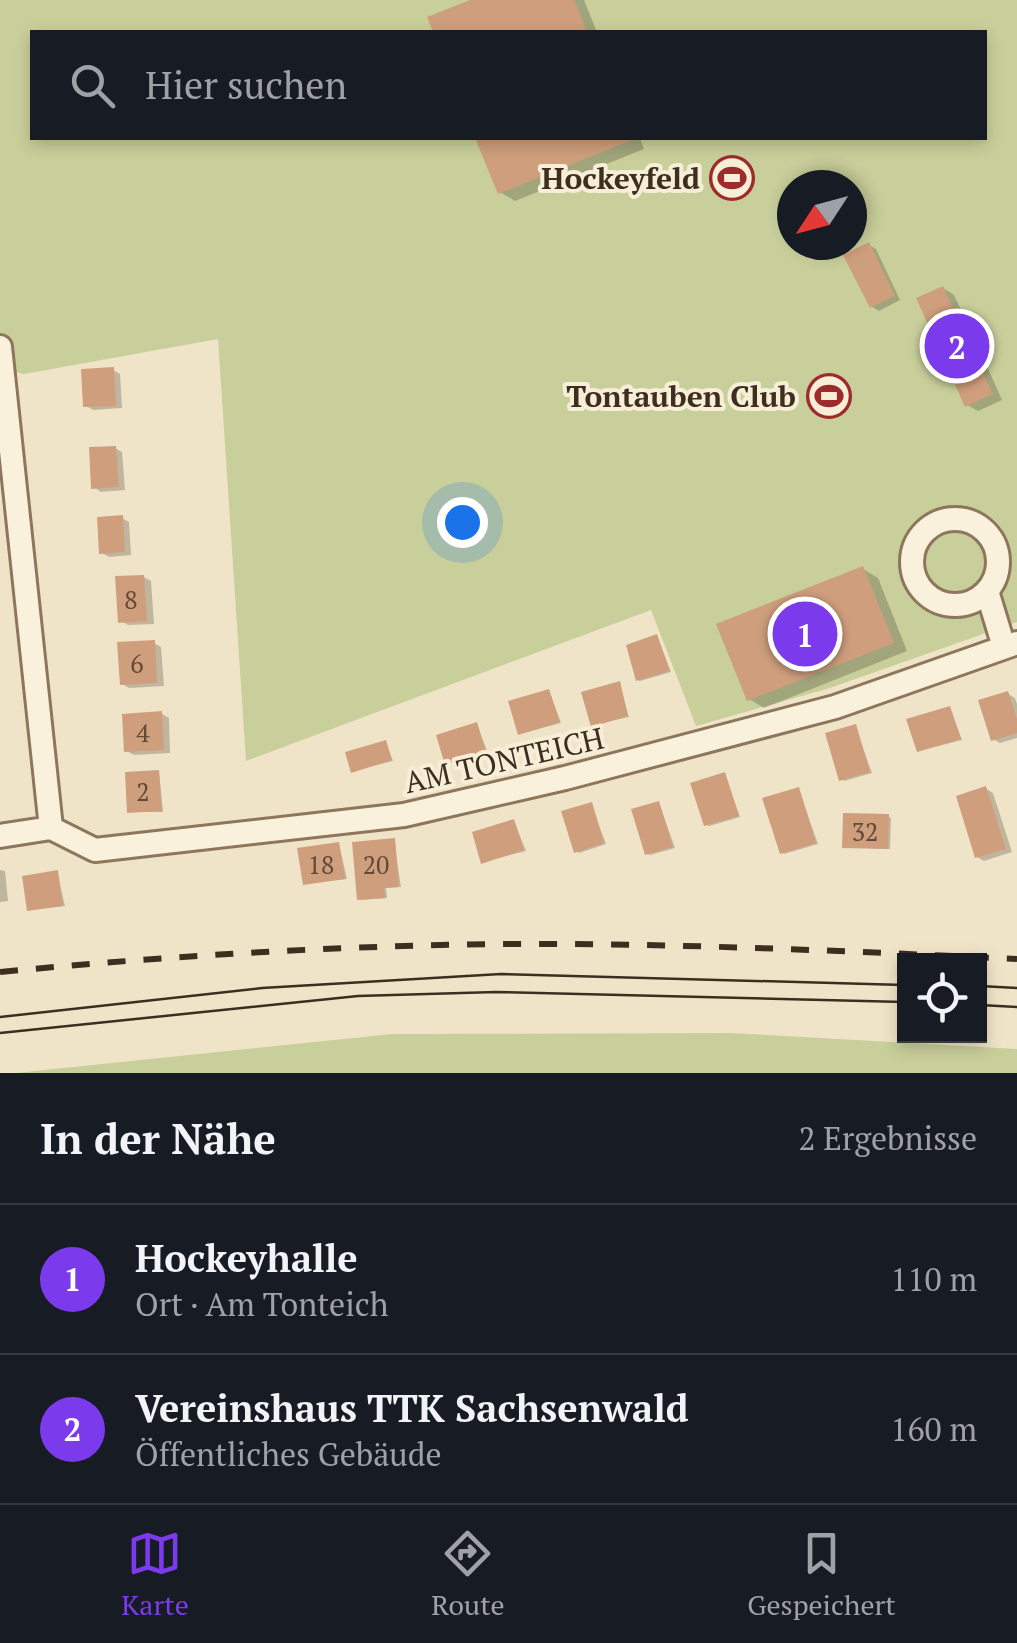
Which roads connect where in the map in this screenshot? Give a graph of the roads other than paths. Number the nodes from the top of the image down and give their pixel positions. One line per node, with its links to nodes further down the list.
1 (0, 348): 2 (street)
2 (8, 497): 5 (street)
3 (987, 591): 4 (street)
4 (1012, 649): 5 (street, AM TONTEICH)
5 (51, 828): 6 (street)
6 (0, 836)

